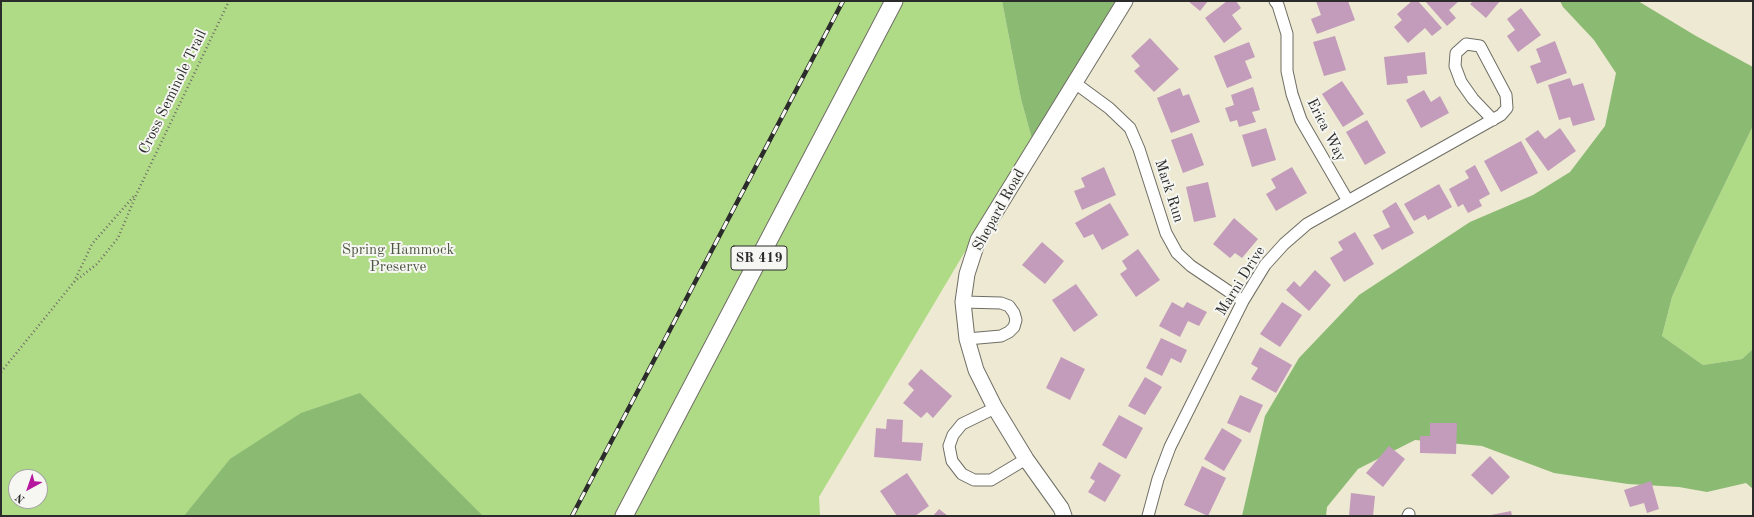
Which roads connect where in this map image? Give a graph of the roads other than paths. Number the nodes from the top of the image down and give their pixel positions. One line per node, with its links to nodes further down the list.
1 (894, 1): 12 (main road, SR 419)
2 (1125, 1): 4 (street, Shepard Road)
3 (1275, 1): 6 (street, Erica Way)
4 (1075, 83): 7 (street, Mark Run); 8 (street, Shepard Road)
5 (1493, 120): 5 (street, Marni Drive); 6 (street, Marni Drive)
6 (1348, 201): 7 (street, Marni Drive)
7 (1243, 300): 14 (street, Marni Drive)
8 (963, 302): 9 (street, Shepard Road); 9 (street)
9 (967, 339): 10 (street, Shepard Road)
10 (995, 408): 11 (street, Shepard Road); 11 (street)
11 (1026, 459): 13 (street, Shepard Road)
12 (624, 516)
13 (1064, 516)
14 (1148, 516)

